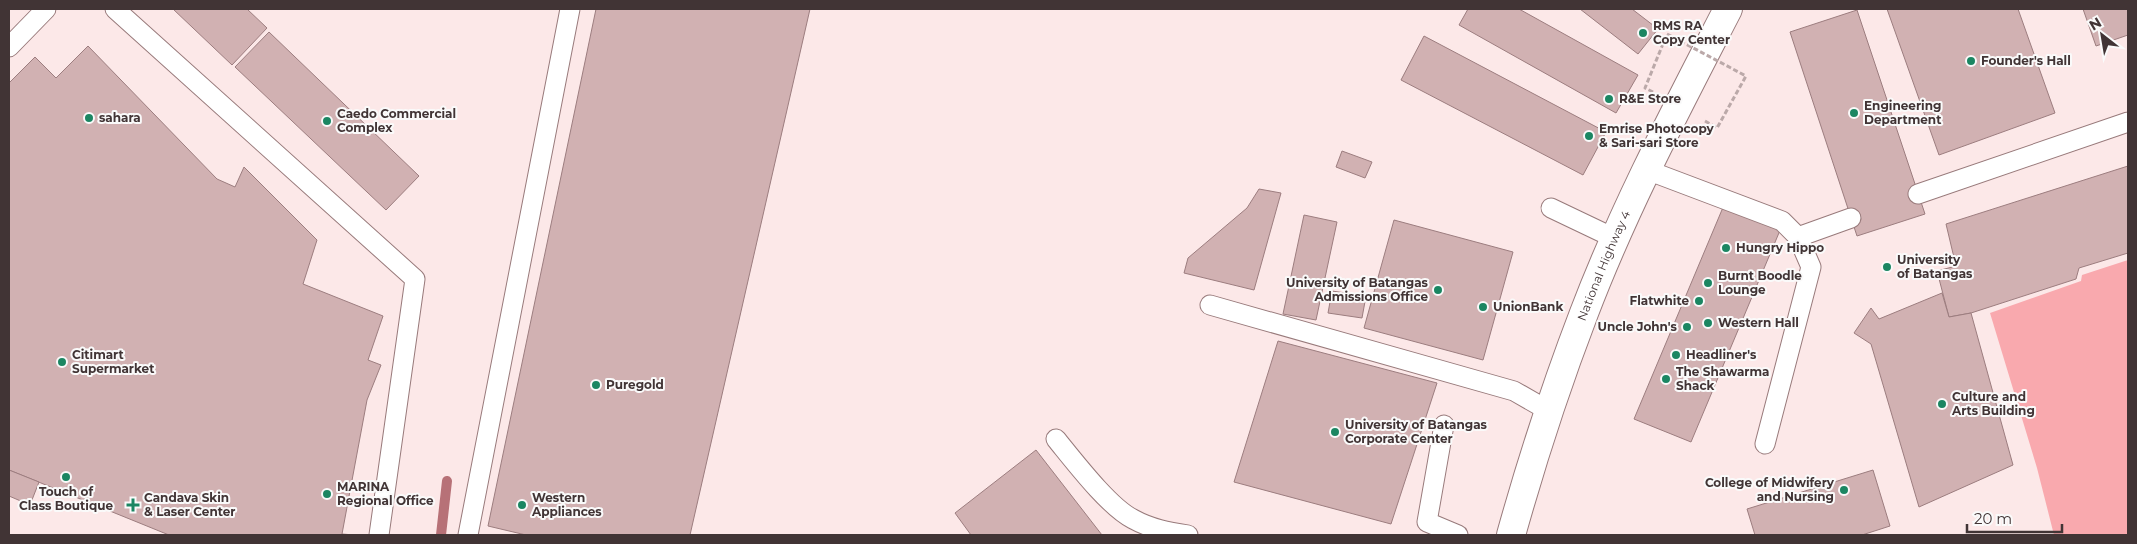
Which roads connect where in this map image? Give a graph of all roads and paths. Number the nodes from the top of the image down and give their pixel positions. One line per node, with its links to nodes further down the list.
1 (46, 9): 5 (lane)
2 (115, 9): 20 (lane)
3 (570, 9): 21 (lane)
4 (1728, 9): 9 (main road, National Highway 4)
5 (9, 47)
6 (1645, 88): 8 (path, bridge)
7 (2128, 122): 10 (lane)
8 (1717, 128)
9 (1646, 170): 13 (lane); 14 (main road, National Highway 4)
10 (1918, 194)
11 (1551, 208): 14 (lane)
12 (1851, 218): 13 (lane)
13 (1798, 237): 19 (lane)
14 (1616, 239): 16 (main road, National Highway 4)
15 (1210, 305): 16 (lane)
16 (1548, 411): 24 (main road, National Highway 4)
17 (1444, 424): 23 (lane)
18 (1056, 439): 22 (lane)
19 (1765, 444)
20 (379, 535)
21 (468, 535)
22 (1188, 535)
23 (1458, 535)
24 (1511, 535)

